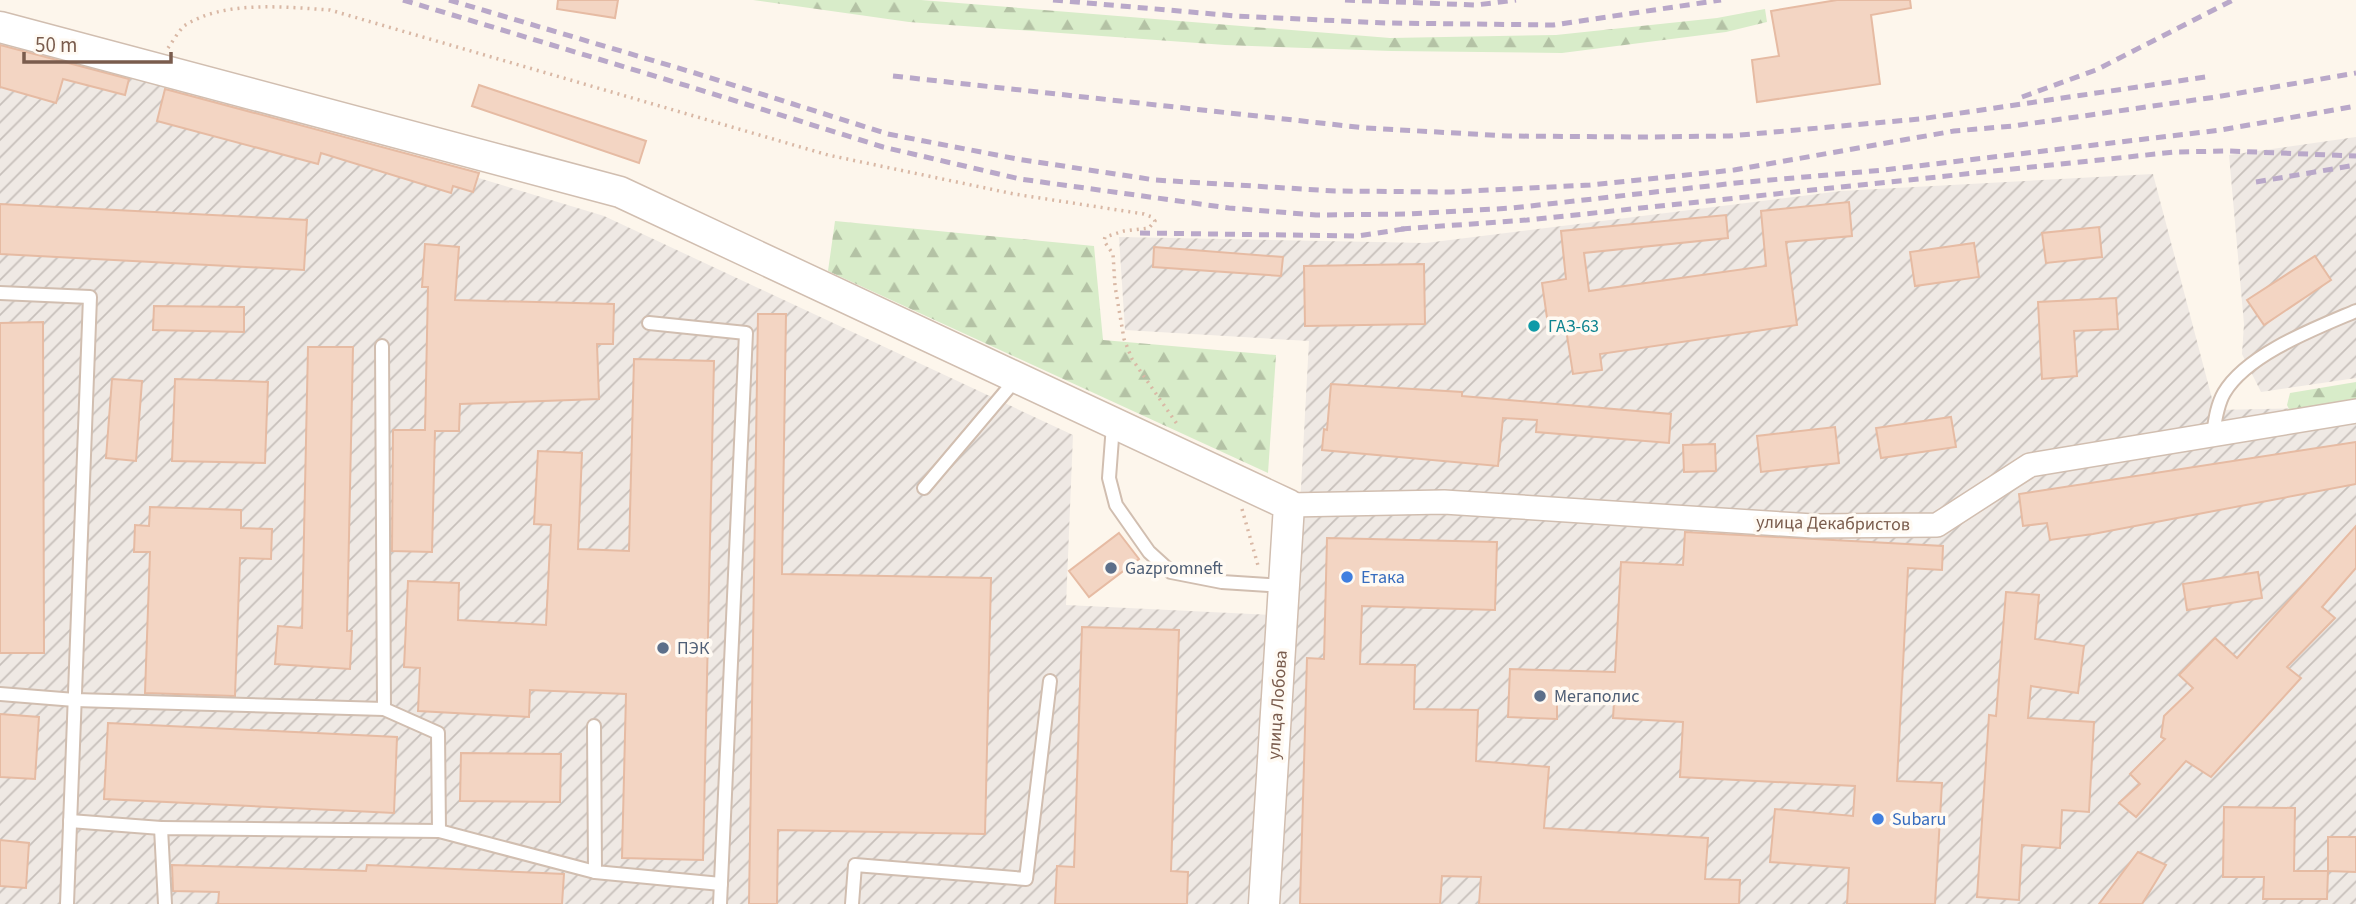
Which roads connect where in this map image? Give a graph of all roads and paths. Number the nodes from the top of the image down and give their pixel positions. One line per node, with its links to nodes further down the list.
1 (0, 27): 2 (street)
2 (154, 68): 7 (street); 10 (path)
3 (0, 293): 18 (lane)
4 (2356, 311): 11 (lane)
5 (649, 323): 25 (lane)
6 (382, 346): 19 (lane)
7 (1017, 378): 9 (street); 13 (lane)
8 (2356, 411): 11 (street, улица Декабристов)
9 (1113, 423): 12 (street); 15 (lane)
10 (1179, 427)
11 (2213, 434): 14 (street, улица Декабристов)
12 (1234, 480): 14 (street); 15 (path)
13 (924, 488)
14 (1289, 505): 15 (street, улица Лобова)
15 (1274, 585): 30 (street, улица Лобова)
16 (1050, 681): 29 (lane)
17 (0, 694): 18 (lane)
18 (75, 700): 19 (lane); 21 (lane)
19 (384, 709): 23 (lane)
20 (594, 726): 24 (lane)
21 (70, 821): 22 (lane); 26 (lane)
22 (161, 828): 23 (lane); 27 (lane)
23 (439, 831): 24 (lane)
24 (595, 872): 25 (lane)
25 (721, 884): 28 (lane)
26 (67, 904)
27 (164, 904)
28 (720, 904)
29 (852, 904)
30 (1264, 904)

